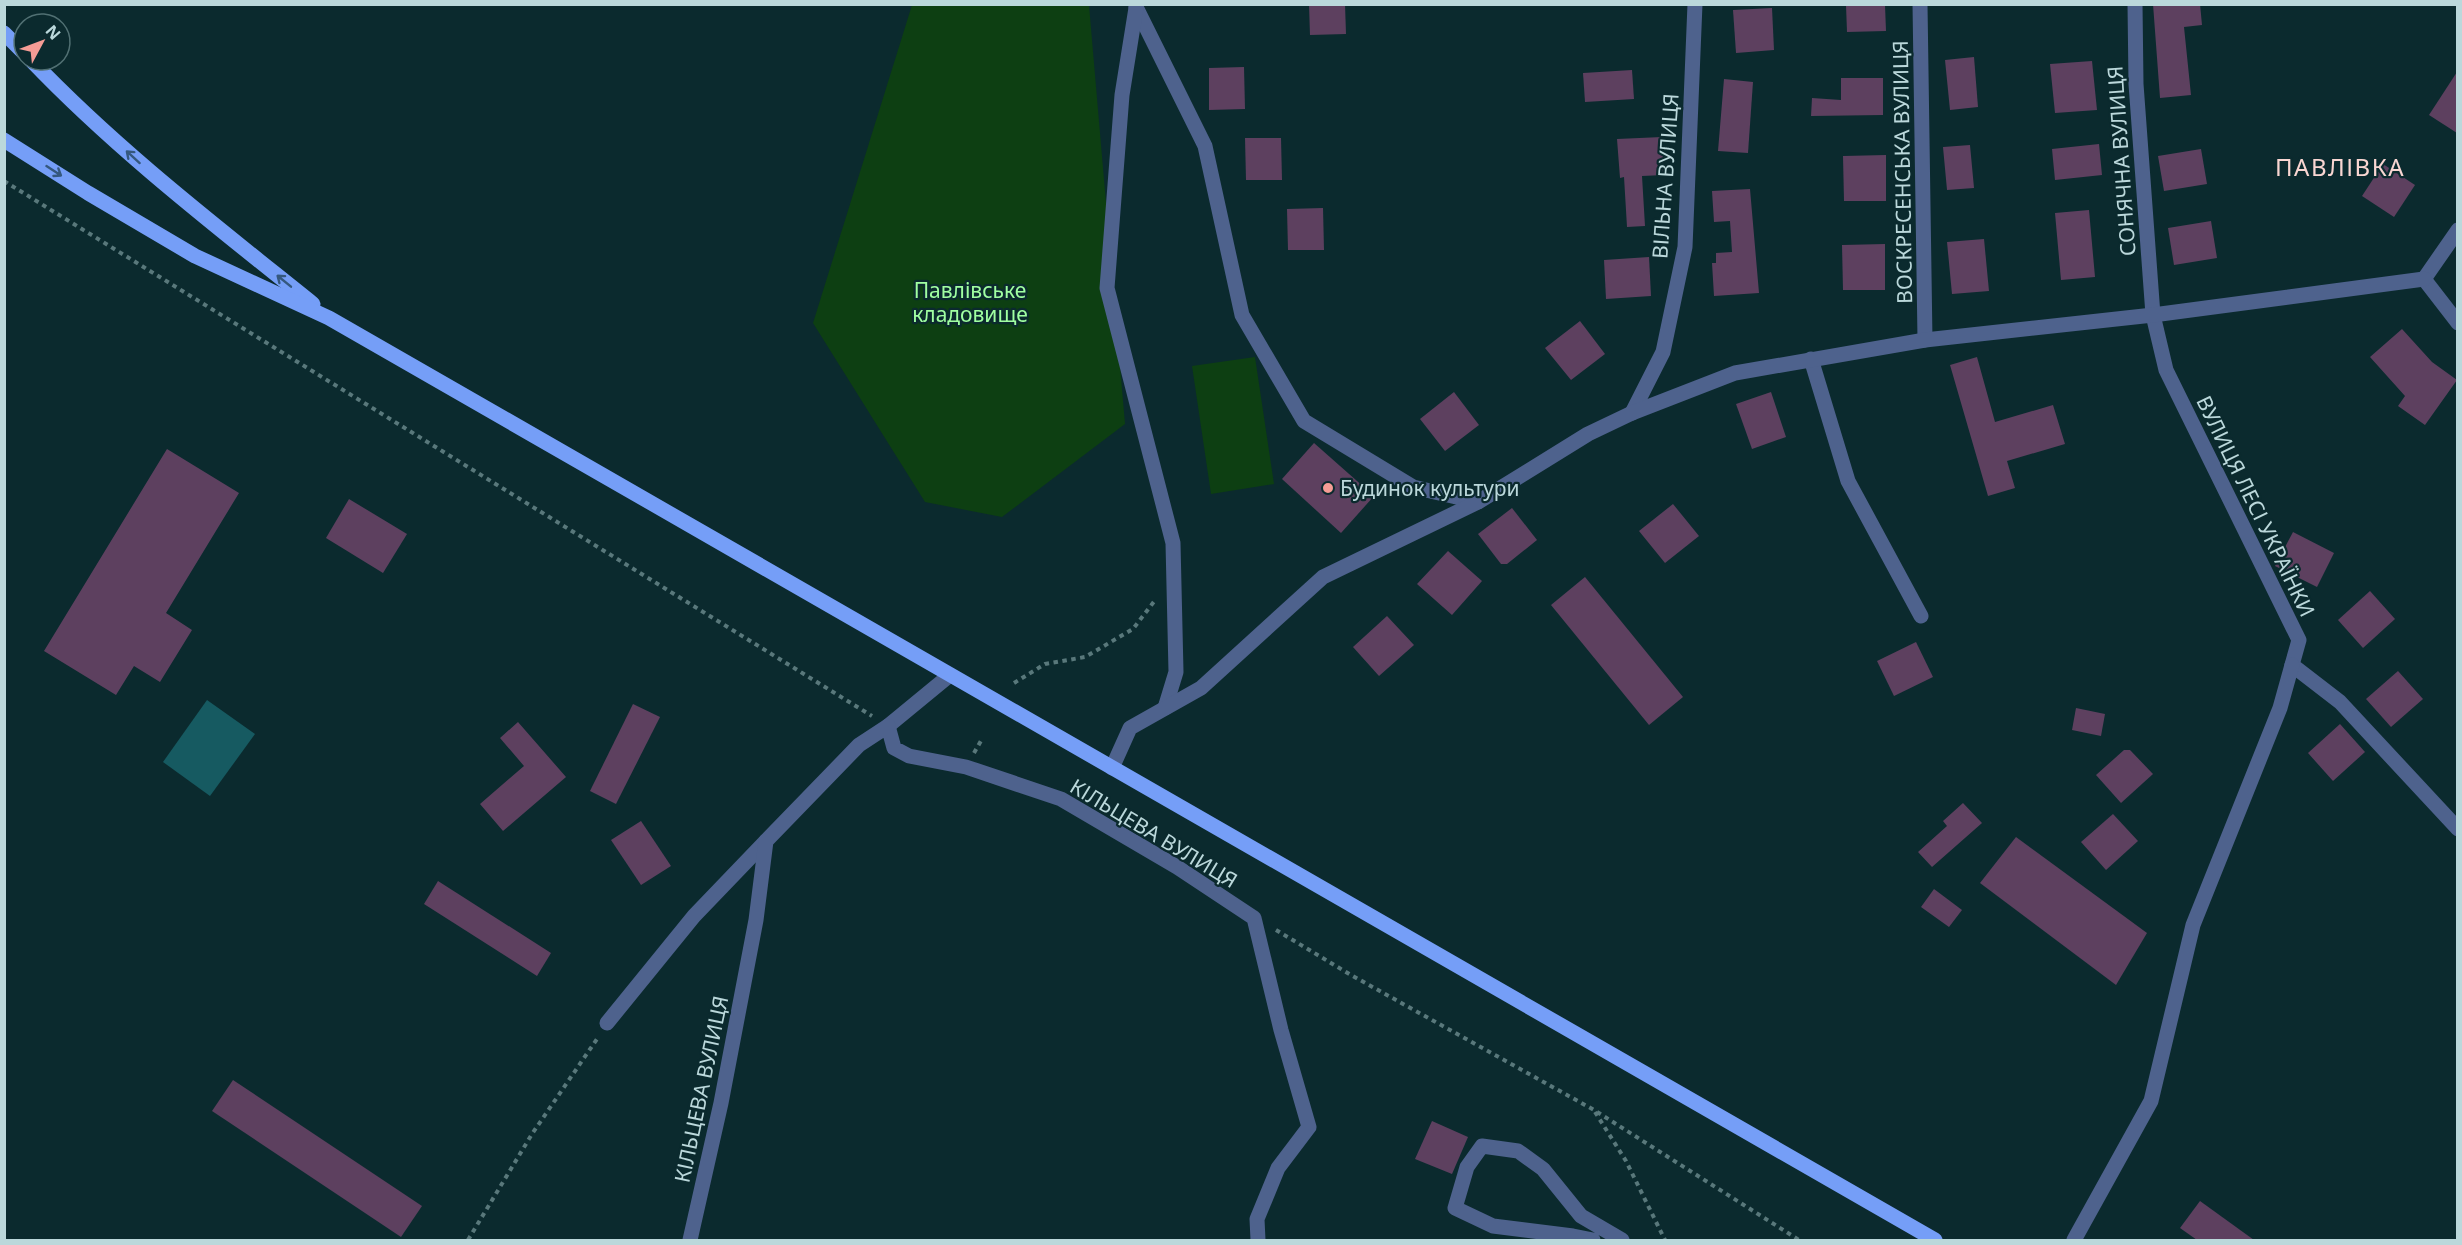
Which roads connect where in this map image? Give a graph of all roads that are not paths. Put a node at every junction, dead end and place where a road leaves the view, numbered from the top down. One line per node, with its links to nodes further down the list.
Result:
1 (1695, 4): 14 (street, ВІЛЬНА ВУЛИЦЯ)
2 (1920, 4): 12 (street, ВОСКРЕСЕНСЬКА ВУЛИЦЯ)
3 (2135, 4): 9 (street, СОНЯЧНА ВУЛИЦЯ)
4 (1136, 6): 15 (street); 19 (street)
5 (43, 72): 10 (main road, one-way to 5)
6 (4, 140): 10 (main road, one-way to 10)
7 (2457, 230): 8 (street)
8 (2424, 279): 9 (street); 11 (street)
9 (2152, 315): 12 (street); 17 (street, ВУЛИЦЯ ЛЕСІ УКРАЇНКИ)
10 (329, 318): 18 (main road)
11 (2457, 323)
12 (1925, 340): 13 (street)
13 (1811, 359): 14 (street); 16 (street)
14 (1632, 413): 15 (street)
15 (1478, 502): 19 (street)
16 (1920, 616)
17 (2292, 665): 22 (street); 30 (street, ВУЛИЦЯ ЛЕСІ УКРАЇНКИ)
18 (951, 675): 20 (street); 21 (main road)
19 (1165, 708): 21 (street)
20 (888, 726): 23 (street); 26 (street, КІЛЬЦЕВА ВУЛИЦЯ)
21 (1112, 768): 29 (main road)
22 (2457, 829)
23 (766, 841): 24 (street); 25 (street, КІЛЬЦЕВА ВУЛИЦЯ)
24 (607, 1023)
25 (690, 1240)
26 (1258, 1240)
27 (1593, 1240): 28 (street)
28 (1622, 1240)
29 (1935, 1240)
30 (2074, 1240)

